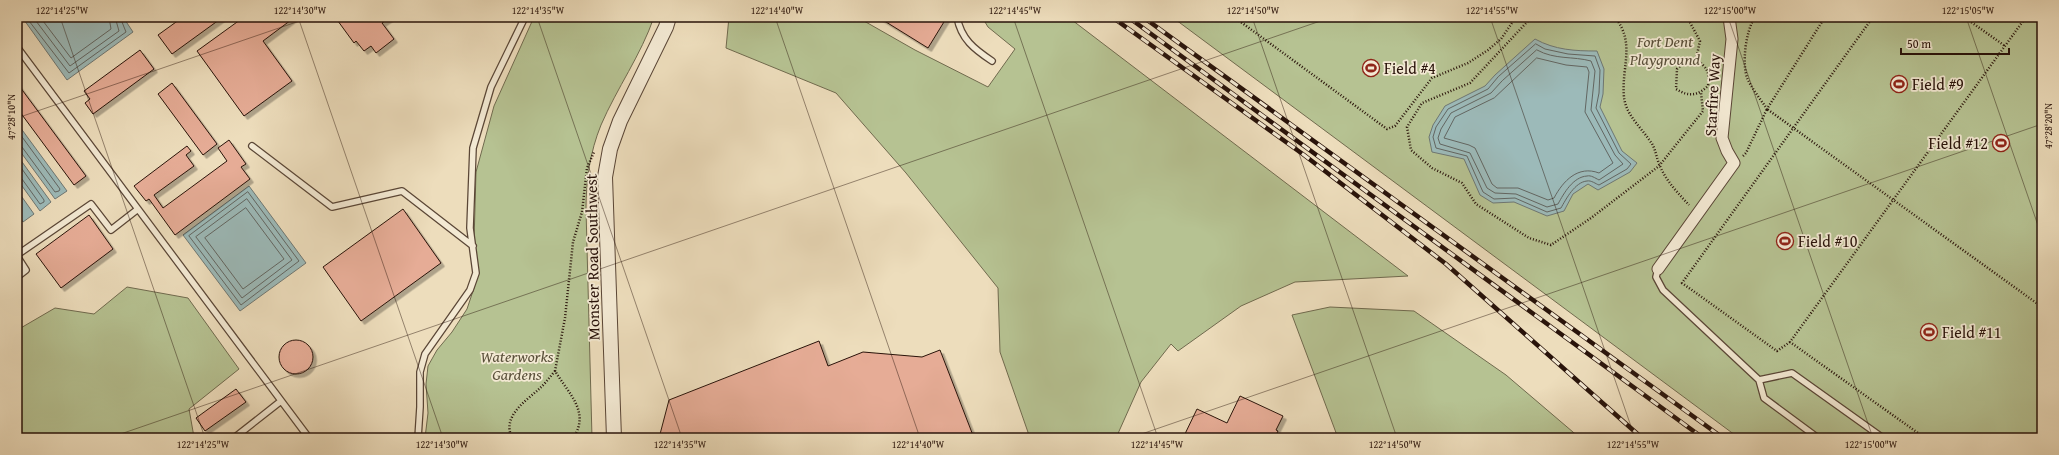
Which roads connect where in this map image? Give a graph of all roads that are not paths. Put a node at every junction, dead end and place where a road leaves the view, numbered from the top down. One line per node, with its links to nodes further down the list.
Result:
1 (525, 17): 9 (lane)
2 (669, 17): 18 (street, Monster Road Southwest)
3 (957, 17): 6 (lane)
4 (1729, 17): 11 (street, Starfire Way)
5 (17, 47): 8 (lane)
6 (992, 61)
7 (252, 146): 9 (lane)
8 (138, 209): 10 (lane); 14 (lane)
9 (473, 246): 17 (lane)
10 (17, 256): 12 (lane)
11 (1658, 269): 13 (lane)
12 (17, 277)
13 (1759, 380): 19 (lane); 20 (lane)
14 (281, 401): 15 (lane); 16 (lane)
15 (234, 438)
16 (309, 438)
17 (418, 438)
18 (614, 438)
19 (1818, 438)
20 (1883, 438)

